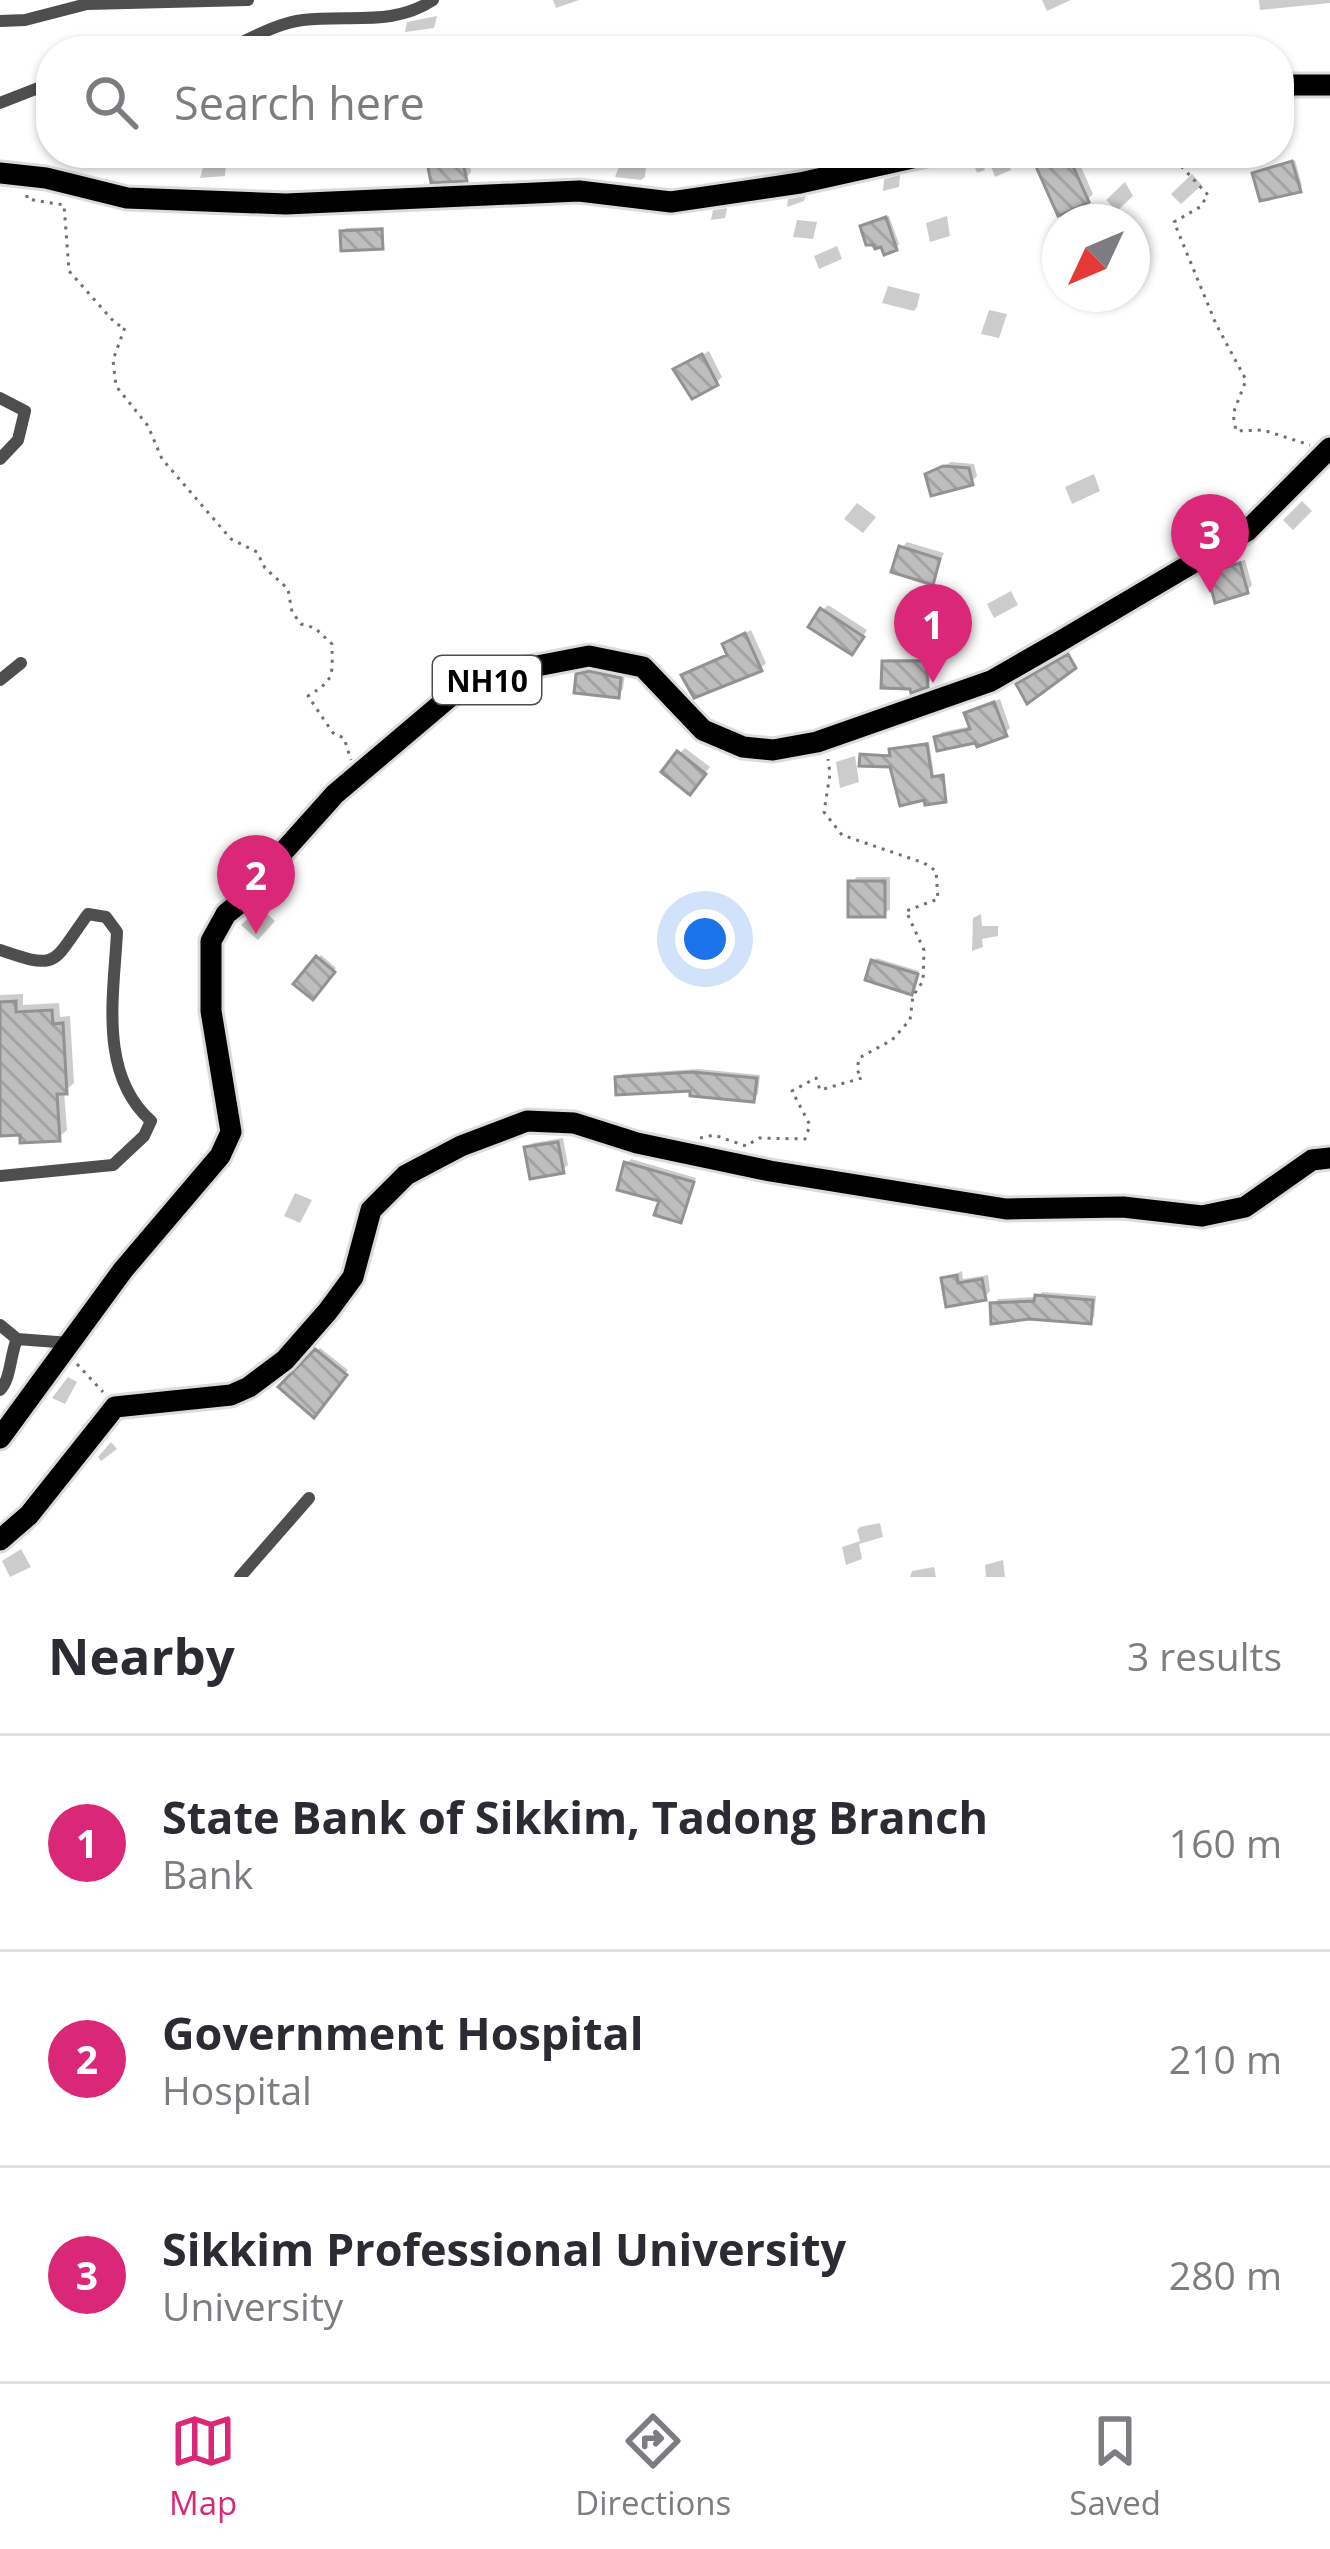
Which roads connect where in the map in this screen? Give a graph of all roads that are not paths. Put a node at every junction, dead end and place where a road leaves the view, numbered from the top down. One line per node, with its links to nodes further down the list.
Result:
1 (248, 0): 3 (street)
2 (433, 0): 4 (street)
3 (0, 21)
4 (259, 36)
5 (1294, 85): 6 (highway)
6 (1330, 85)
7 (36, 89): 8 (street)
8 (0, 103)
9 (868, 168): 10 (highway)
10 (0, 173)
11 (0, 398): 13 (street)
12 (1329, 449): 21 (highway, NH10)
13 (0, 459)
14 (21, 663): 15 (street)
15 (0, 680)
16 (0, 950): 18 (street)
17 (1330, 1158): 25 (highway)
18 (0, 1176)
19 (0, 1325): 20 (street)
20 (17, 1339): 21 (street); 22 (street)
21 (68, 1347): 23 (highway, NH10)
22 (0, 1390)
23 (0, 1438)
24 (309, 1498): 26 (street)
25 (0, 1540)
26 (240, 1577)

